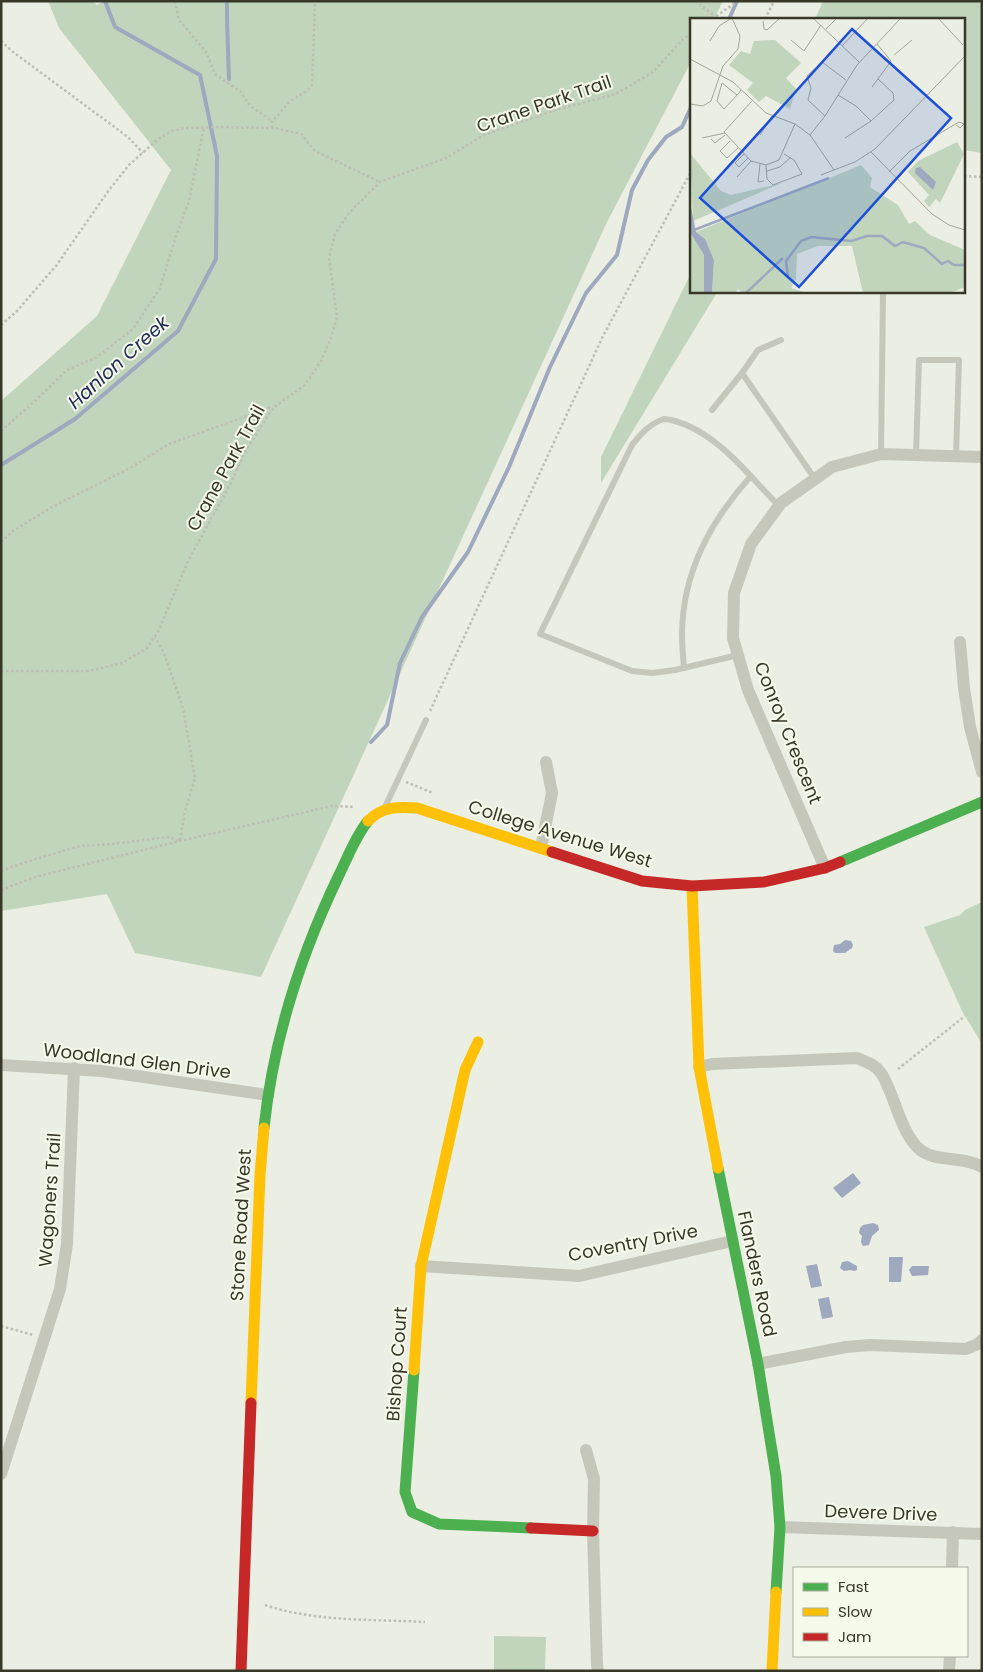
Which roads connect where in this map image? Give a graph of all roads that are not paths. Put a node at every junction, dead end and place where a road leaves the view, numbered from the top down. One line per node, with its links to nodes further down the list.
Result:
1 (883, 295): 5 (lane)
2 (781, 340): 3 (lane)
3 (742, 373): 4 (lane); 10 (lane)
4 (712, 410)
5 (881, 454): 6 (street, Conroy Crescent); 10 (street, Conroy Crescent)
6 (916, 455): 7 (street, Conroy Crescent); 7 (lane)
7 (956, 456): 8 (street, Conroy Crescent)
8 (982, 457)
9 (750, 477): 11 (lane); 14 (lane); 14 (lane)
10 (815, 479): 11 (street, Conroy Crescent)
11 (778, 506): 13 (street, Conroy Crescent)
12 (960, 642): 17 (street)
13 (738, 655): 14 (lane); 21 (street, Conroy Crescent)
14 (684, 668)
15 (426, 720): 19 (lane)
16 (546, 762): 20 (street)
17 (982, 772)
18 (982, 802): 21 (street, College Avenue West)
19 (384, 809): 20 (street, College Avenue West); 27 (street, Stone Road West)
20 (542, 848): 22 (street, College Avenue West)
21 (825, 868): 22 (street, College Avenue West)
22 (692, 886): 25 (street, Flanders Road)
23 (478, 1042): 30 (street, Bishop Court)
24 (1, 1065): 26 (street, Woodland Glen Drive)
25 (699, 1067): 28 (street); 29 (street, Flanders Road)
26 (74, 1068): 27 (street, Woodland Glen Drive); 34 (street, Wagoners Trail)
27 (268, 1095): 41 (street, Stone Road West)
28 (982, 1167)
29 (732, 1241): 30 (street, Coventry Drive); 32 (street, Flanders Road)
30 (421, 1266): 36 (street, Bishop Court)
31 (982, 1340): 32 (street)
32 (758, 1364): 35 (street, Flanders Road)
33 (586, 1450): 36 (street)
34 (1, 1474)
35 (780, 1527): 37 (street, Devere Drive); 43 (street, Flanders Road)
36 (593, 1531): 42 (street)
37 (954, 1532): 38 (street, Devere Drive); 39 (street)
38 (982, 1534)
39 (952, 1567)
40 (950, 1657): 44 (street)
41 (241, 1671)
42 (598, 1671)
43 (772, 1671)
44 (949, 1671)

